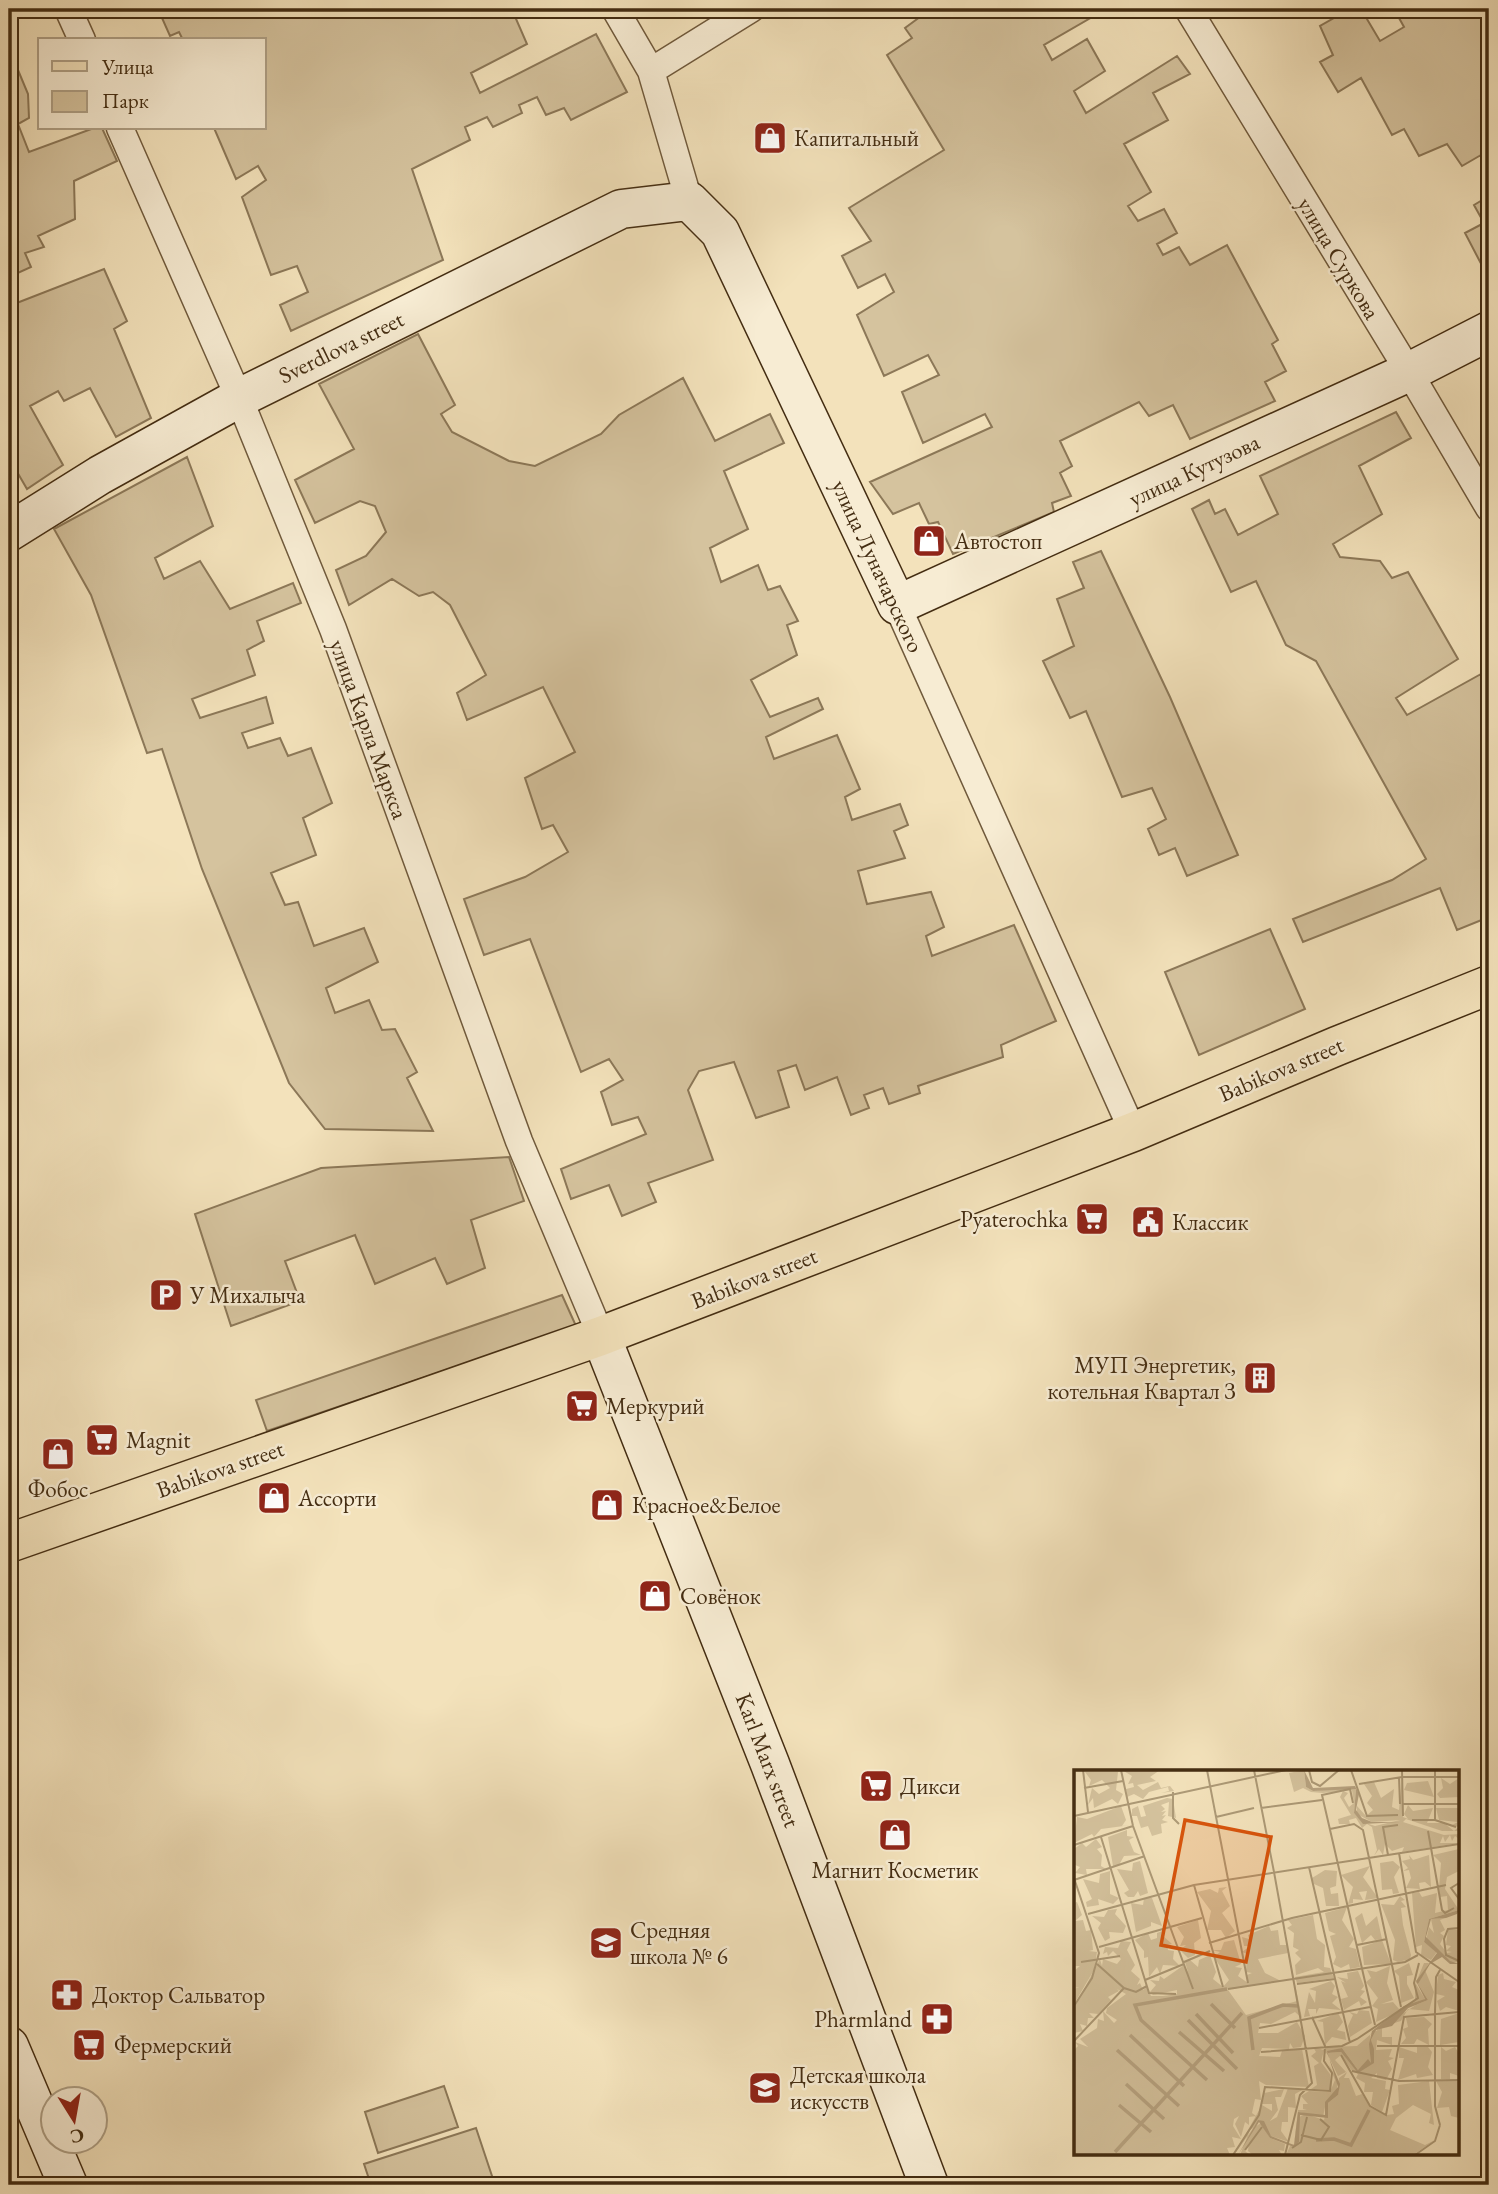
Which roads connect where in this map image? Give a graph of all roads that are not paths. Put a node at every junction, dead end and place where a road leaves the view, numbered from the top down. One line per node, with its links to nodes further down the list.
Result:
1 (68, 9): 5 (street)
2 (615, 9): 6 (street, улица Луначарского)
3 (751, 9): 6 (street)
4 (1188, 9): 10 (street, улица Суркова)
5 (81, 38)
6 (651, 71): 8 (street, улица Луначарского)
7 (121, 130): 11 (street, улица Карла Маркса)
8 (689, 201): 11 (street, Sverdlova street); 14 (street, улица Луначарского)
9 (1489, 331): 10 (street, улица Кутузова)
10 (1409, 372): 12 (street, улица Суркова); 14 (street, улица Кутузова)
11 (239, 398): 13 (street, Sverdlova street); 17 (street, улица Карла Маркса)
12 (1489, 508)
13 (9, 532)
14 (897, 605): 16 (street, улица Луначарского)
15 (1489, 985): 16 (main road, Babikova street)
16 (1133, 1132): 17 (main road, Babikova street)
17 (601, 1336): 18 (main road, Babikova street); 21 (street, Karl Marx street)
18 (9, 1543)
19 (9, 2046): 20 (street)
20 (68, 2185)
21 (929, 2185)

